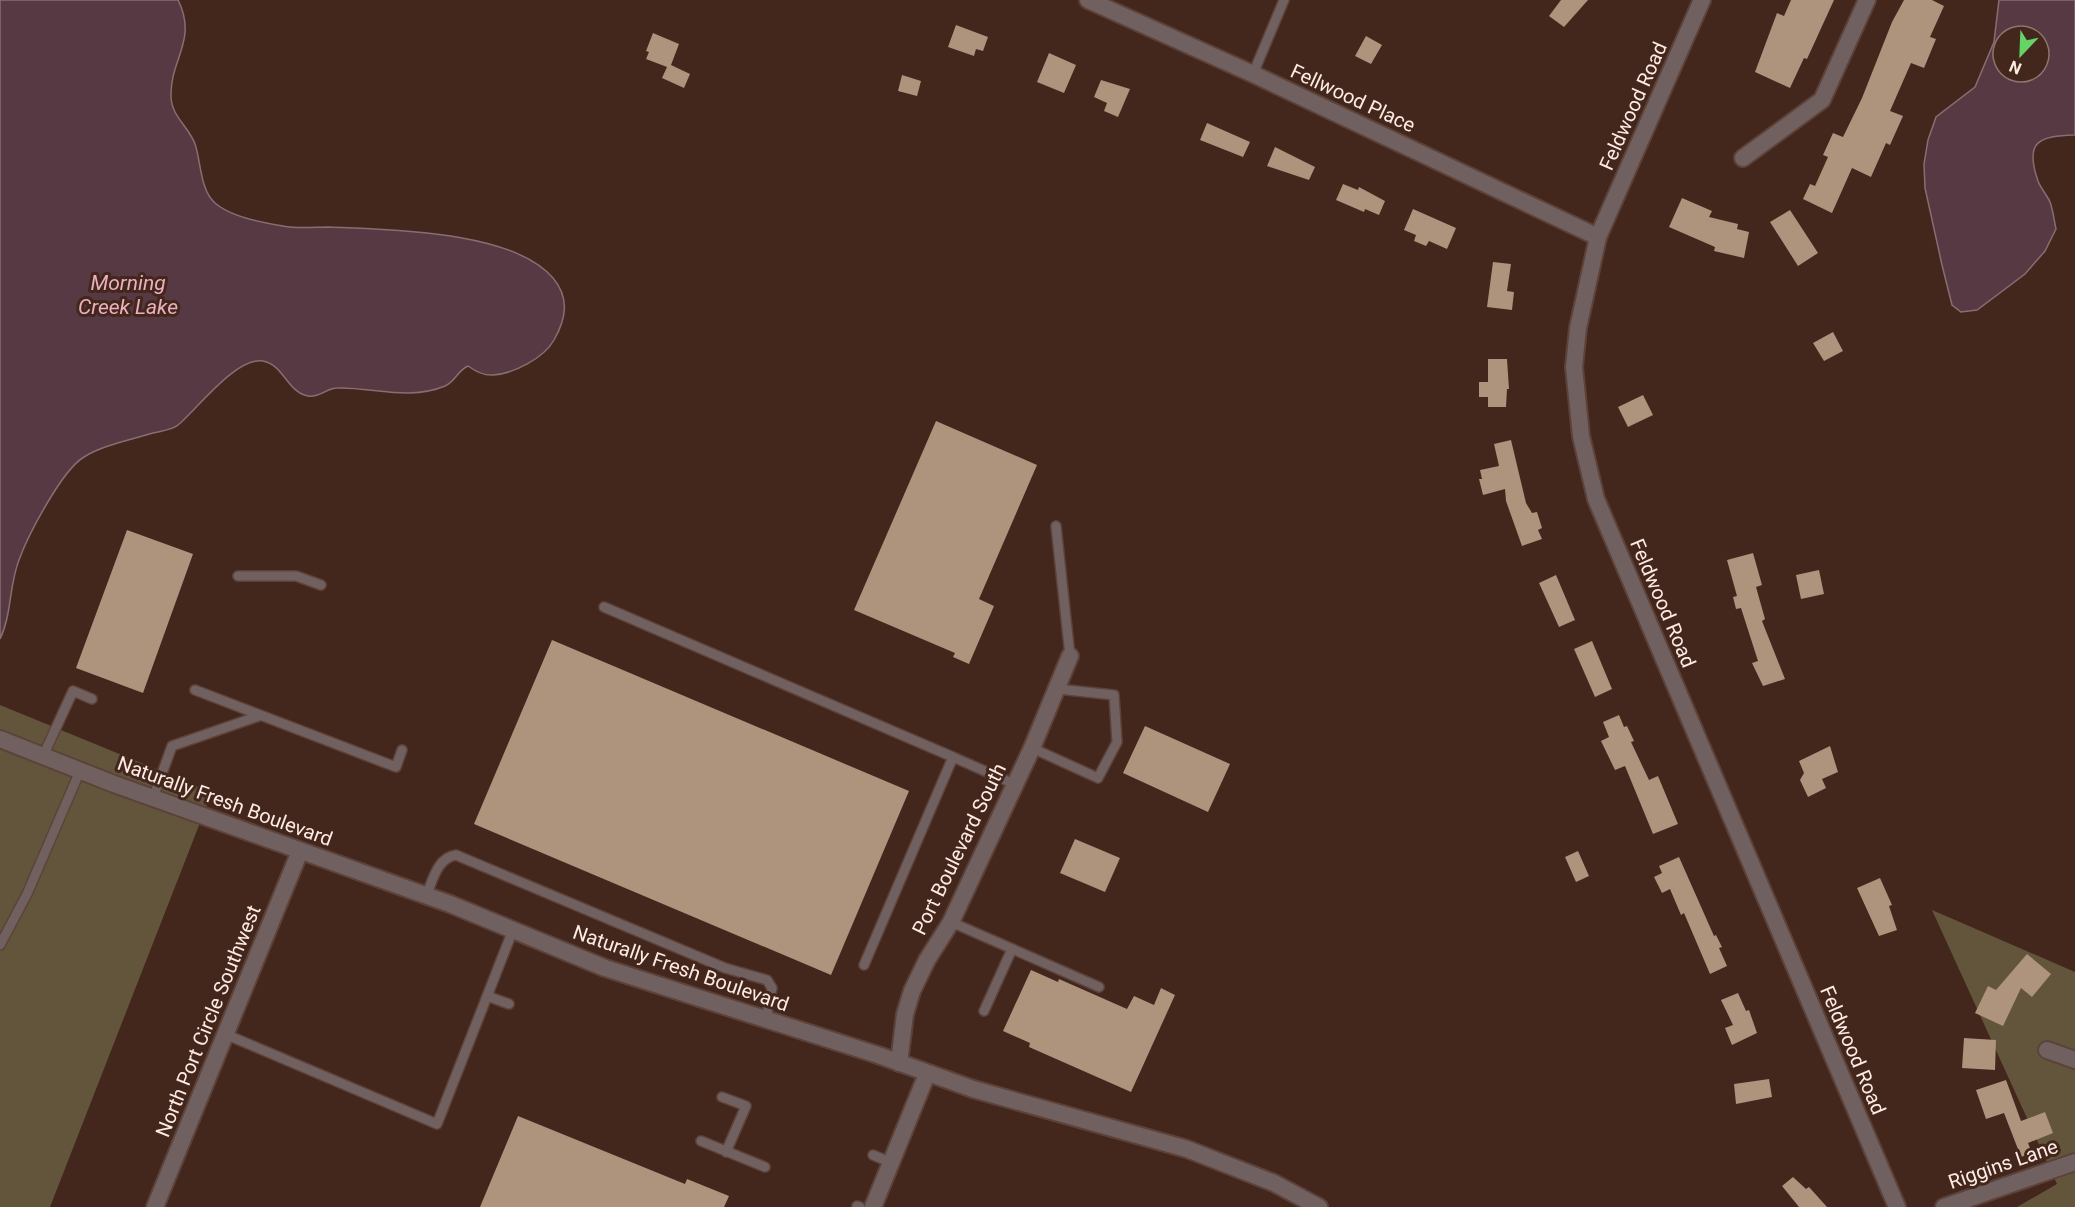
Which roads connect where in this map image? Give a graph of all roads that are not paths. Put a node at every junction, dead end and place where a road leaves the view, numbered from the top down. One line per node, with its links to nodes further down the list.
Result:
1 (1088, 0): 5 (street, Fellwood Place)
2 (1284, 0): 5 (lane)
3 (1702, 0): 7 (street, Feldwood Road)
4 (1867, 0): 6 (street)
5 (1253, 74): 7 (street, Fellwood Place)
6 (1743, 158)
7 (1598, 237): 52 (street, Feldwood Road)
8 (1056, 526): 12 (lane)
9 (238, 576): 10 (lane)
10 (321, 585)
11 (604, 607): 21 (lane)
12 (1070, 656): 13 (street, Port Boulevard South)
13 (1058, 689): 18 (street, Port Boulevard South); 18 (lane)
14 (195, 690): 16 (lane)
15 (92, 699): 20 (lane)
16 (259, 716): 19 (lane); 24 (lane)
17 (0, 739): 20 (street, Naturally Fresh Boulevard)
18 (1032, 748): 23 (street, Port Boulevard South)
19 (402, 750)
20 (43, 756): 22 (street, Naturally Fresh Boulevard)
21 (953, 757): 23 (lane); 31 (lane)
22 (80, 771): 24 (street, Naturally Fresh Boulevard); 29 (lane)
23 (1014, 784): 27 (street, Port Boulevard South)
24 (153, 798): 25 (street, Naturally Fresh Boulevard)
25 (300, 851): 26 (street, Naturally Fresh Boulevard); 37 (street, North Port Circle Southwest)
26 (426, 896): 28 (street, Naturally Fresh Boulevard); 36 (lane)
27 (951, 922): 30 (lane); 40 (street, Port Boulevard South)
28 (513, 930): 33 (lane); 36 (street, Naturally Fresh Boulevard)
29 (0, 945)
30 (1012, 949): 32 (lane); 35 (lane)
31 (864, 965)
32 (1099, 987)
33 (487, 996): 34 (lane); 37 (lane)
34 (509, 1004)
35 (984, 1011)
36 (766, 1019): 40 (street, Naturally Fresh Boulevard)
37 (225, 1034): 49 (street, North Port Circle Southwest)
38 (2047, 1050): 39 (street)
39 (2075, 1060)
40 (899, 1063): 41 (street, Naturally Fresh Boulevard)
41 (927, 1074): 47 (street); 51 (street, Naturally Fresh Boulevard)
42 (722, 1097): 44 (lane)
43 (700, 1141): 44 (lane)
44 (726, 1152): 48 (lane)
45 (873, 1155): 47 (lane)
46 (2075, 1162): 53 (street, Riggins Lane)
47 (892, 1163): 50 (street)
48 (765, 1167)
49 (155, 1207)
50 (863, 1207)
51 (1318, 1207)
52 (1897, 1207)
53 (1944, 1207)

